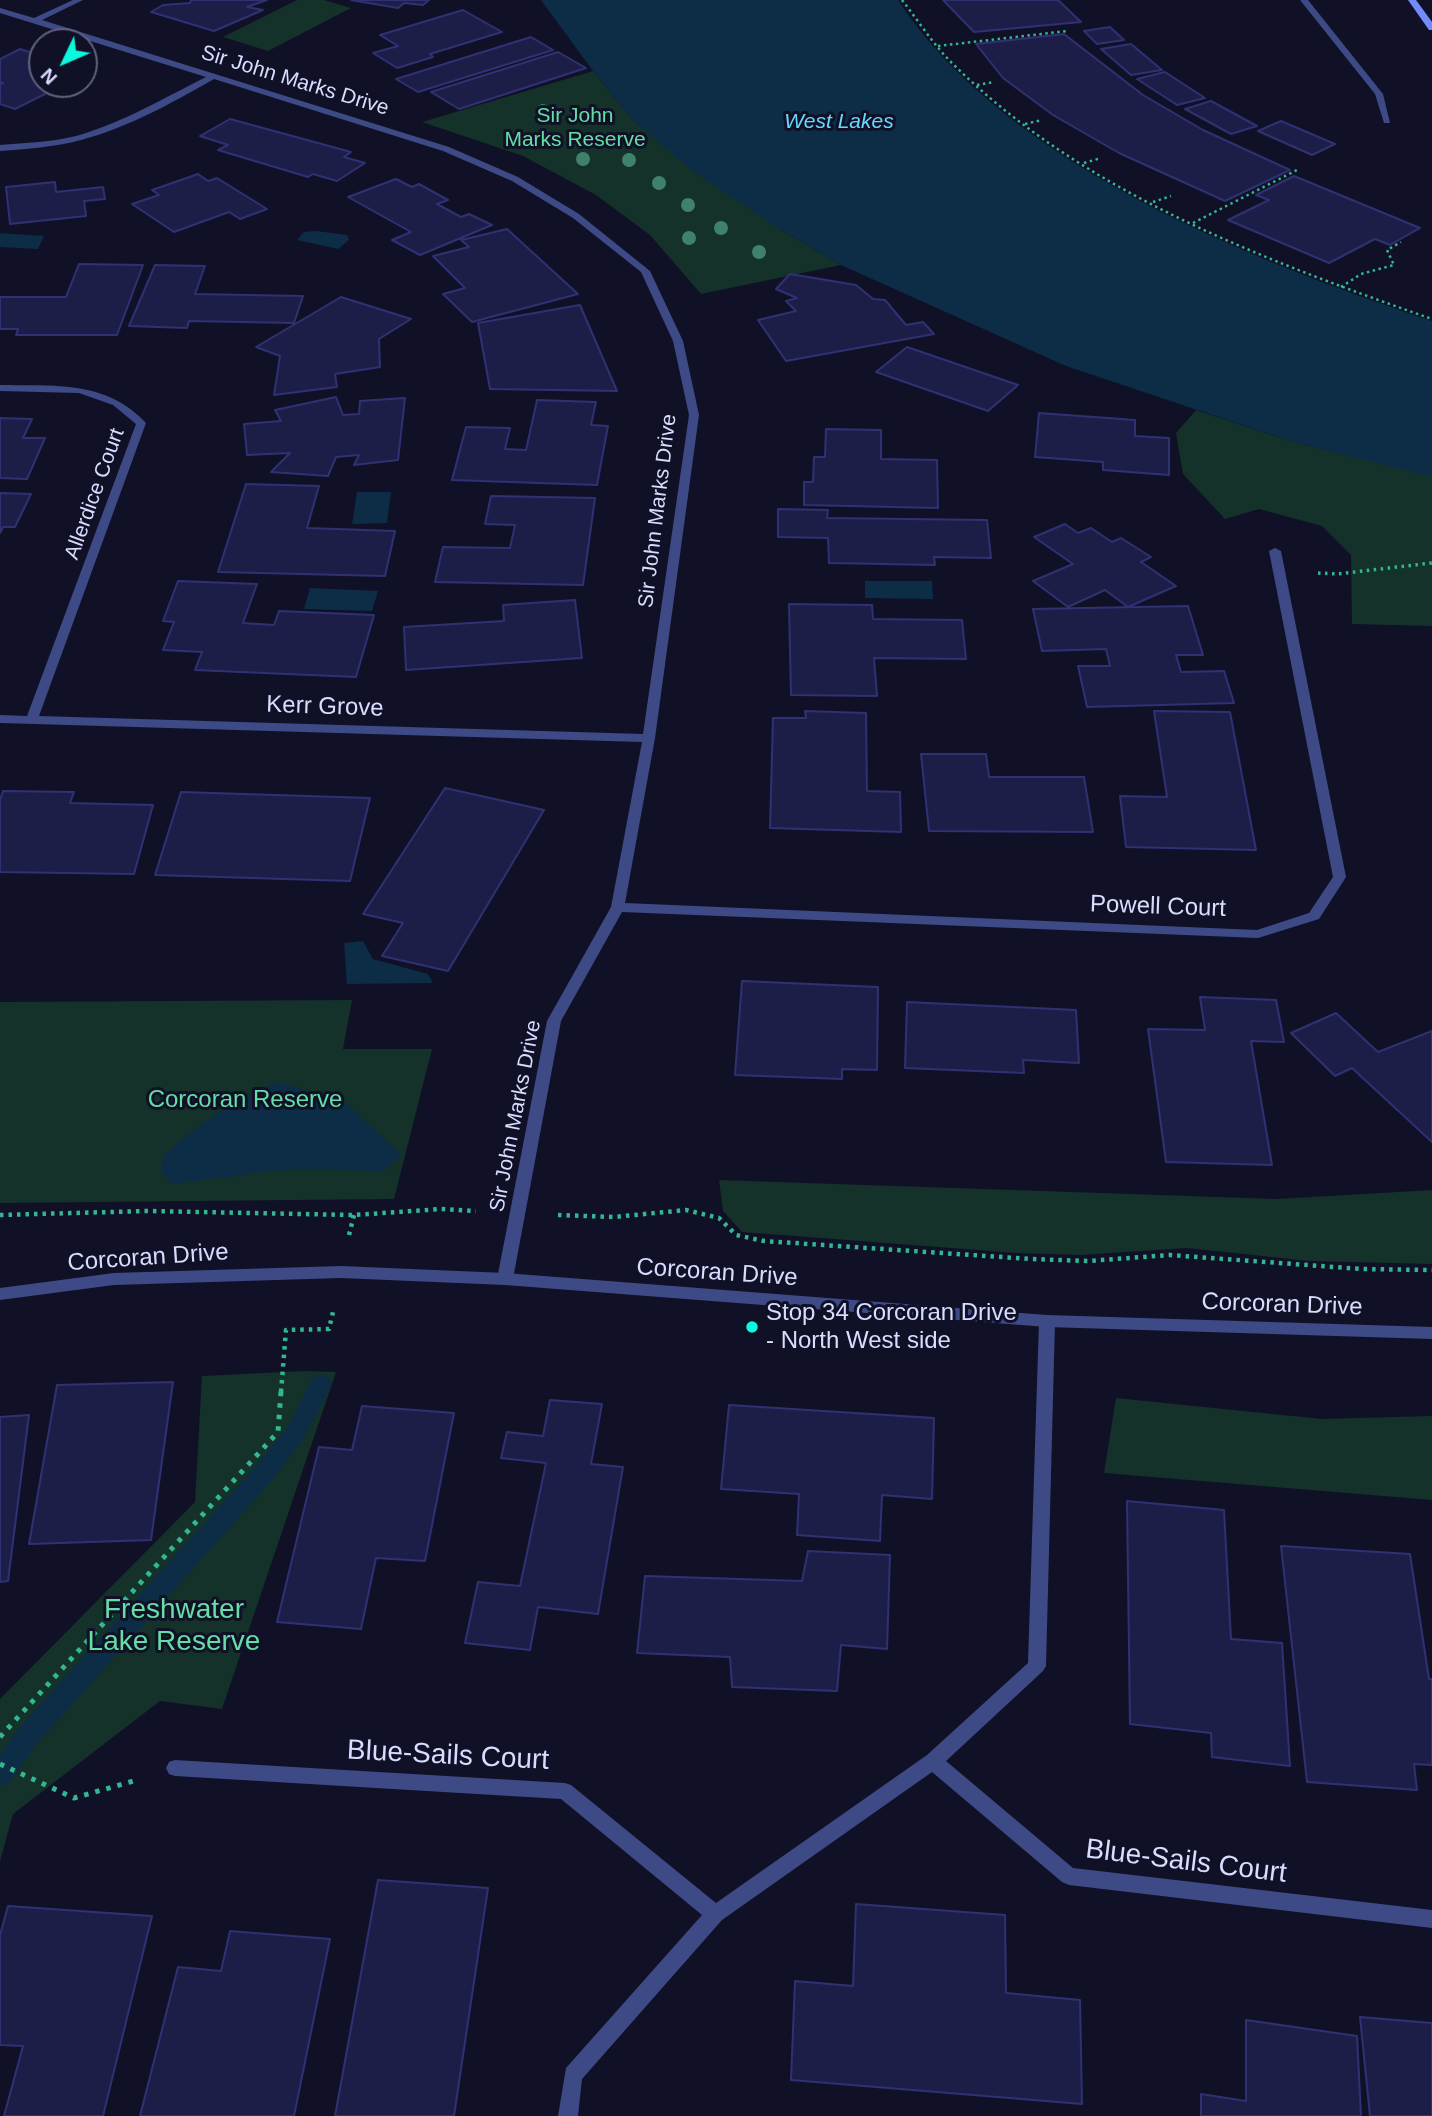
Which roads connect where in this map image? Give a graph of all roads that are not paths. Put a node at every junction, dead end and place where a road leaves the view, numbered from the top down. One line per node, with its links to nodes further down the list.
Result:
1 (79, 0): 5 (street)
2 (1304, 0): 8 (street)
3 (1412, 0): 6 (main road)
4 (0, 10): 5 (street, Sir John Marks Drive)
5 (34, 20): 7 (street, Sir John Marks Drive)
6 (1432, 28)
7 (211, 78): 9 (street); 14 (street, Sir John Marks Drive)
8 (1387, 121)
9 (0, 148)
10 (0, 388): 13 (street, Allerdice Court)
11 (1275, 551): 15 (street, Powell Court)
12 (0, 719): 13 (street, Kerr Grove)
13 (32, 719): 14 (street, Kerr Grove)
14 (649, 738): 15 (street, Sir John Marks Drive)
15 (618, 907): 16 (street, Sir John Marks Drive)
16 (505, 1279): 17 (street, Corcoran Drive); 18 (street, Corcoran Drive)
17 (0, 1294)
18 (1047, 1321): 19 (street, Corcoran Drive); 20 (street)
19 (1432, 1333)
20 (933, 1760): 22 (street); 23 (street, Blue-Sails Court)
21 (175, 1768): 22 (street, Blue-Sails Court)
22 (715, 1914): 24 (street)
23 (1432, 1919)
24 (568, 2116)

